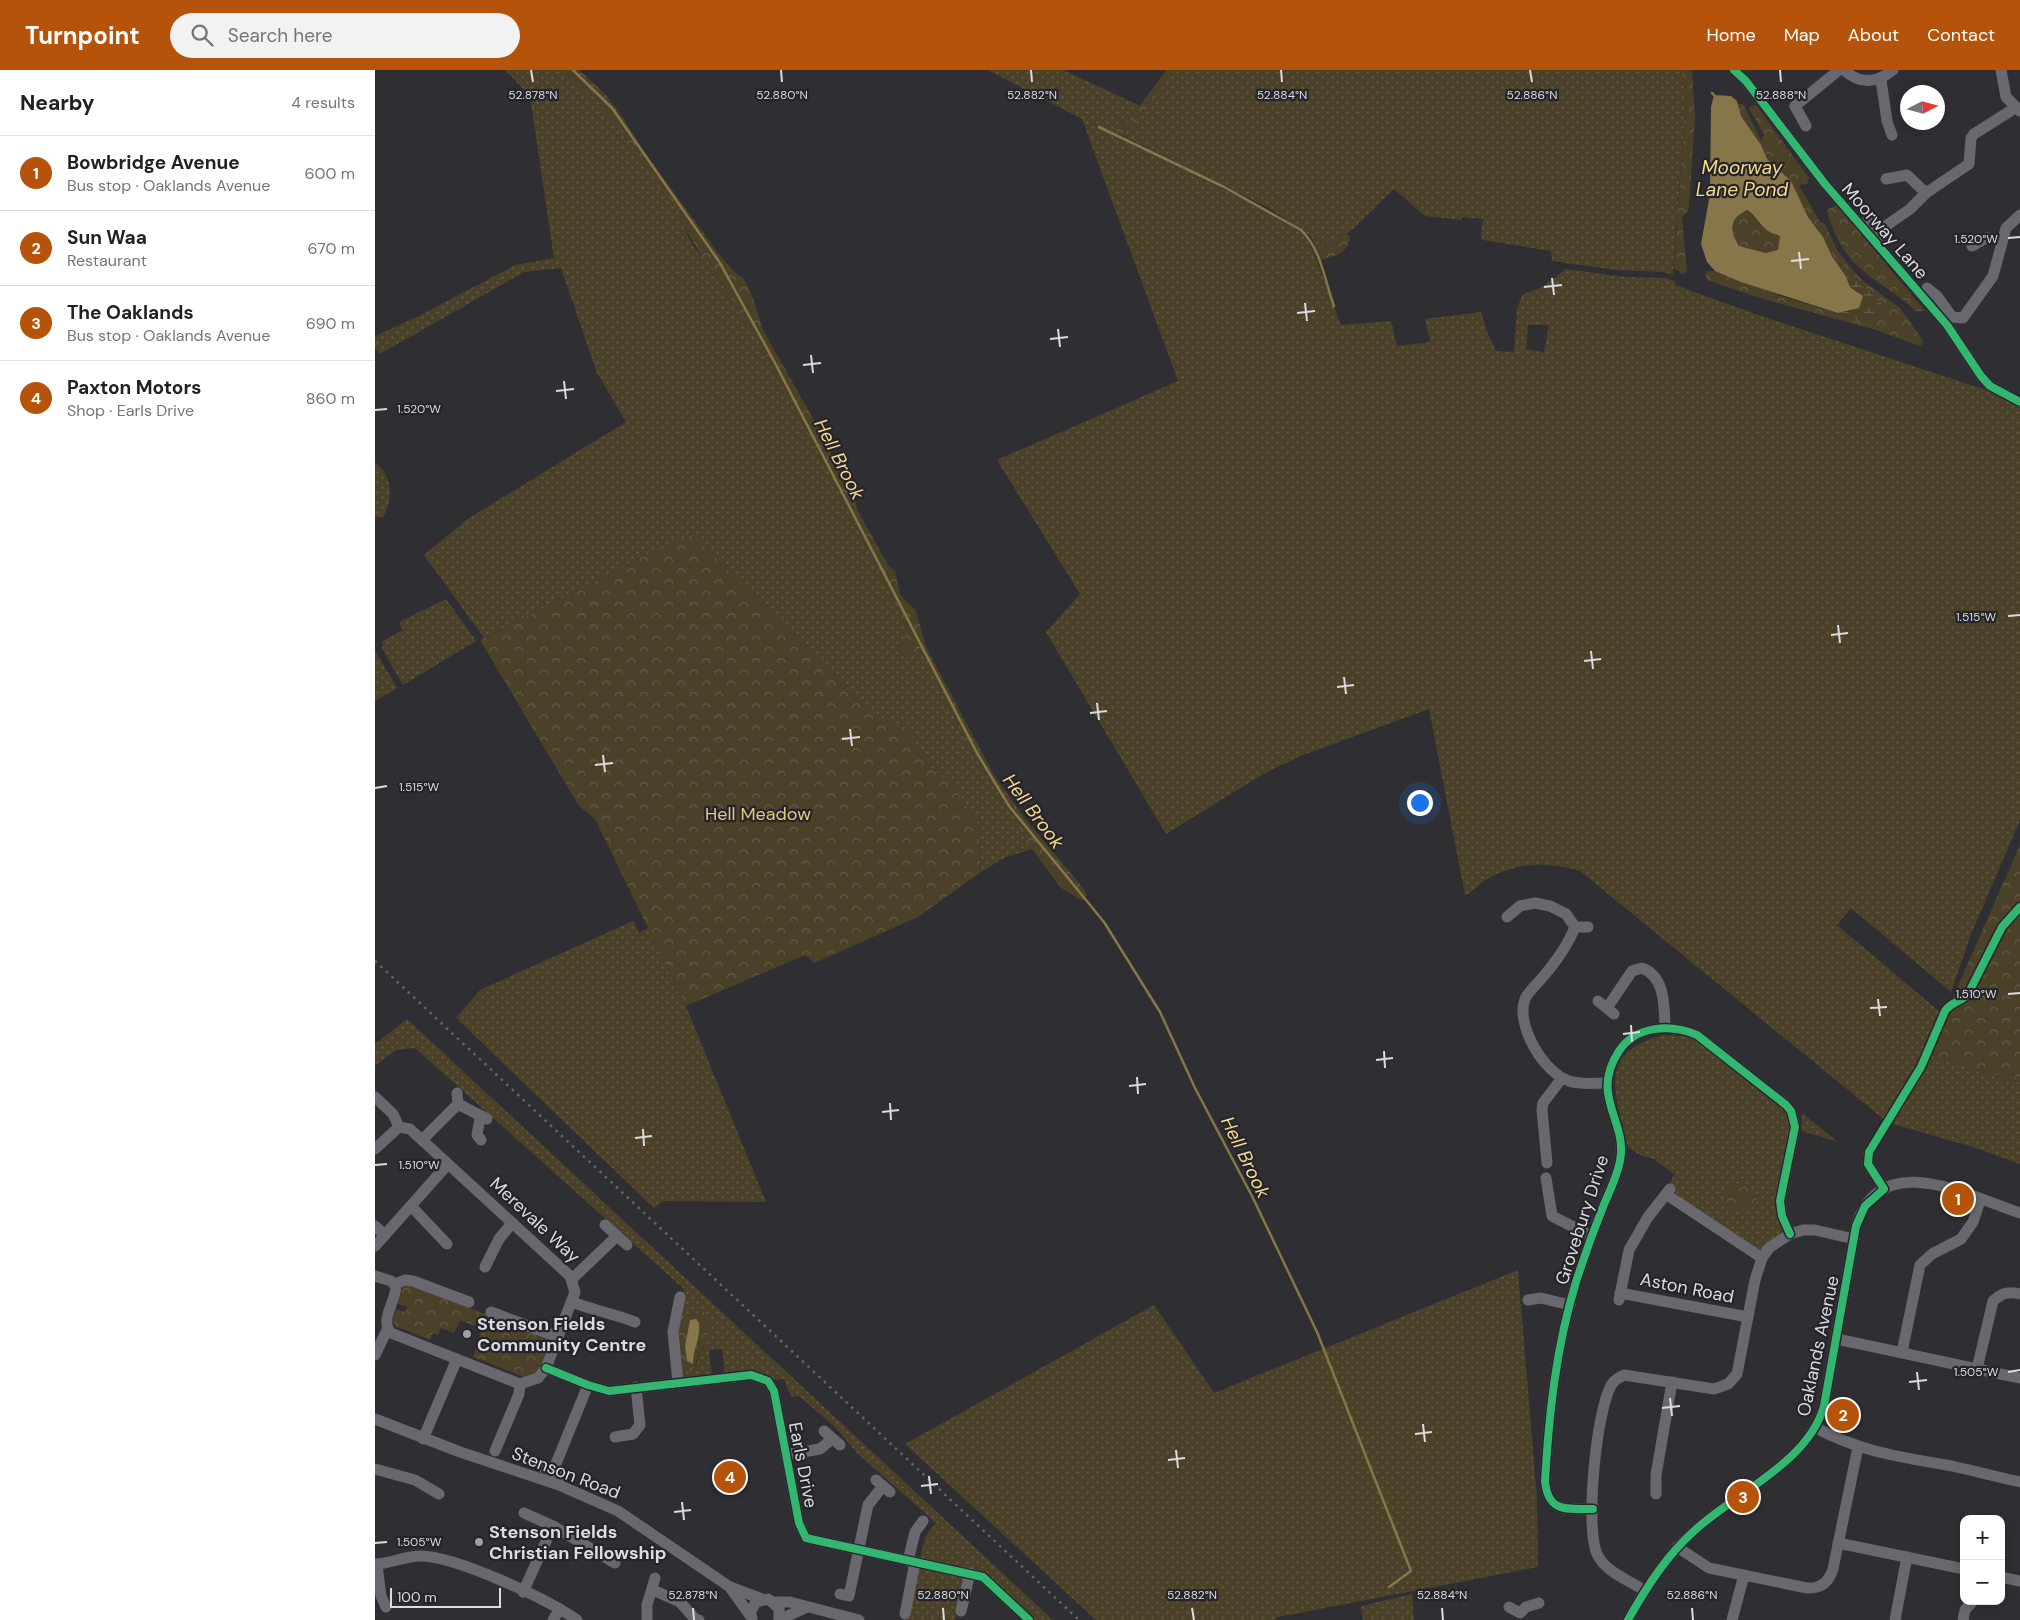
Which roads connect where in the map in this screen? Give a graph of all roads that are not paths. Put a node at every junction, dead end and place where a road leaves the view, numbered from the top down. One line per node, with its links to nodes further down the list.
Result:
1 (1735, 70): 17 (street, Moorway Lane)
2 (1839, 70): 8 (street)
3 (1844, 70): 6 (street)
4 (1893, 70): 6 (street)
5 (2001, 70): 7 (street)
6 (1881, 80): 9 (street)
7 (2018, 110): 11 (street)
8 (1806, 126)
9 (1892, 134)
10 (1886, 179): 11 (street)
11 (1926, 192): 13 (street)
12 (2020, 215): 14 (street)
13 (1868, 217)
14 (2002, 240): 15 (street); 16 (street)
15 (1972, 246)
16 (1927, 288)
17 (2020, 402)
18 (1507, 917): 19 (street)
19 (1575, 927): 20 (street); 23 (street)
20 (1588, 927)
21 (1606, 1008): 22 (street)
22 (1665, 1028): 24 (street, Grovebury Drive); 42 (street, Grovebury Drive)
23 (1562, 1078): 24 (street); 31 (street)
24 (1607, 1083): 44 (street, Grovebury Drive)
25 (375, 1097): 26 (street)
26 (399, 1127): 27 (street, Merevale Way); 29 (street)
27 (422, 1140): 28 (street); 32 (street, Merevale Way)
28 (481, 1140)
29 (375, 1149)
30 (1869, 1152): 34 (street)
31 (1547, 1163)
32 (449, 1164): 36 (street); 38 (street, Merevale Way)
33 (1546, 1178): 44 (street)
34 (1884, 1189): 35 (street, Oaklands Avenue); 45 (street, Oaklands Avenue)
35 (1980, 1200): 37 (street, Oaklands Avenue); 66 (street)
36 (411, 1206): 41 (street); 46 (street)
37 (2020, 1213)
38 (512, 1222): 50 (street); 52 (street, Merevale Way)
39 (605, 1225): 43 (street)
40 (375, 1226): 41 (street)
41 (385, 1234): 48 (street)
42 (1790, 1234): 45 (street); 49 (street)
43 (617, 1236): 47 (street); 52 (street)
44 (1591, 1236): 59 (street, Grovebury Drive)
45 (1854, 1239): 65 (street, Oaklands Avenue)
46 (447, 1244)
47 (627, 1245)
48 (375, 1246)
49 (1762, 1258): 61 (street); 61 (street, Aston Road)
50 (485, 1268)
51 (375, 1276): 53 (street)
52 (572, 1279): 57 (street, Merevale Way)
53 (395, 1284): 56 (street); 63 (street)
54 (2020, 1294): 70 (street)
55 (1528, 1300): 59 (street)
56 (469, 1302)
57 (572, 1302): 62 (street); 64 (street, Merevale Way)
58 (682, 1305): 73 (street)
59 (1570, 1305): 91 (street, Grovebury Drive)
60 (491, 1312): 64 (street)
61 (1748, 1317): 72 (street)
62 (628, 1323)
63 (387, 1330): 67 (street); 68 (street)
64 (558, 1337): 69 (street, Merevale Way)
65 (1837, 1339): 66 (street); 78 (street, Oaklands Avenue)
66 (1902, 1352): 70 (street)
67 (375, 1354)
68 (457, 1359): 74 (street); 80 (street)
69 (546, 1368): 74 (street); 75 (street, Earls Drive)
70 (1977, 1370): 71 (street)
71 (2020, 1378)
72 (1672, 1382): 90 (street); 91 (street)
73 (678, 1383): 76 (street, Earls Drive); 84 (street, Earls Drive)
74 (521, 1384): 83 (street)
75 (588, 1385): 76 (street, Earls Drive); 86 (street)
76 (636, 1387): 79 (street)
77 (375, 1419): 80 (street, Stenson Road)
78 (1816, 1428): 82 (street); 96 (street, Oaklands Avenue)
79 (615, 1436)
80 (423, 1438): 108 (street, Stenson Road)
81 (832, 1438): 84 (street)
82 (1858, 1447): 87 (street); 95 (street)
83 (495, 1451)
84 (786, 1455): 97 (street, Earls Drive)
85 (375, 1469): 89 (street)
86 (553, 1472)
87 (2020, 1482)
88 (883, 1486): 97 (street)
89 (439, 1494)
90 (1656, 1494)
91 (1593, 1509): 110 (street)
92 (524, 1513): 94 (street)
93 (923, 1521): 99 (street)
94 (553, 1526): 100 (street); 111 (street)
95 (1838, 1543): 98 (street); 104 (street)
96 (1677, 1547): 104 (street); 110 (street, Oaklands Avenue)
97 (859, 1551): 99 (street, Earls Drive); 112 (street)
98 (1907, 1557): 102 (street); 134 (street)
99 (911, 1562): 103 (street, Earls Drive); 122 (street)
100 (615, 1563)
101 (376, 1565): 111 (street); 117 (street)
102 (1960, 1568)
103 (970, 1573): 121 (street); 131 (street, Earls Drive)
104 (1744, 1575): 133 (street)
105 (655, 1578): 109 (street)
106 (2005, 1578): 107 (street)
107 (2020, 1581)
108 (730, 1587): 113 (street, Stenson Road); 124 (street, Stenson Road)
109 (653, 1590): 127 (street); 128 (street)
110 (1645, 1591): 132 (street, Oaklands Avenue)
111 (523, 1592): 120 (street)
112 (840, 1594)
113 (762, 1599): 114 (street, Stenson Road); 124 (street)
114 (775, 1602): 118 (street); 129 (street)
115 (1539, 1603): 123 (street)
116 (1969, 1605): 135 (street)
117 (386, 1607)
118 (807, 1607): 129 (street); 130 (street)
119 (1509, 1607): 123 (street)
120 (560, 1609): 125 (street); 126 (street)
121 (961, 1611)
122 (905, 1614)
123 (1519, 1616)
124 (752, 1618)
125 (553, 1620)
126 (577, 1620)
127 (647, 1620)
128 (699, 1620)
129 (779, 1620)
130 (859, 1620)
131 (1029, 1620)
132 (1628, 1620)
133 (1732, 1620)
134 (1895, 1620)
135 (1963, 1620)

